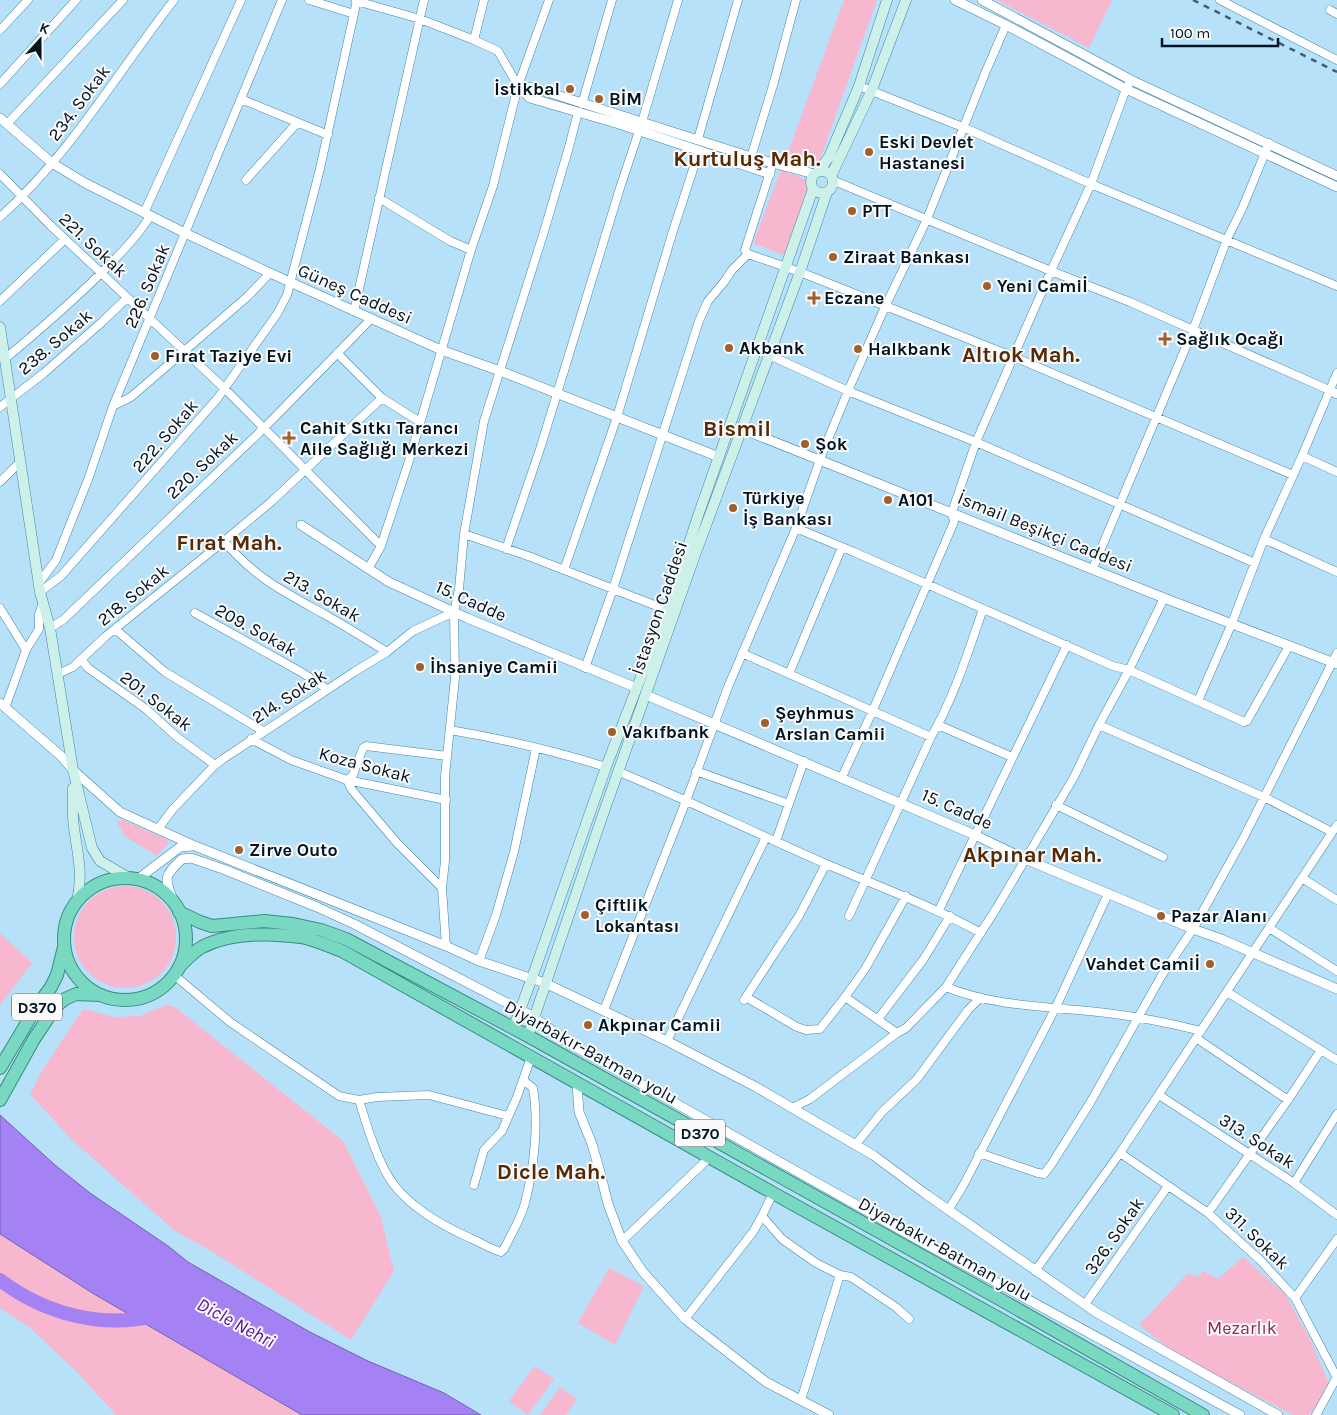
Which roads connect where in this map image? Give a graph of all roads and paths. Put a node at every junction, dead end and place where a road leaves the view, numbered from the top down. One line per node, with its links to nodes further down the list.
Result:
1 (28, 0): 24 (street)
2 (76, 0): 27 (street)
3 (122, 0): 34 (street)
4 (174, 0): 45 (street, 234. Sokak)
5 (241, 0): 58 (street)
6 (282, 0): 32 (street, 226. Sokak)
7 (308, 0): 21 (street)
8 (357, 0): 21 (street, 222. Sokak); 22 (street)
9 (424, 0): 22 (street)
10 (484, 0): 25 (street)
11 (549, 0): 29 (street)
12 (612, 0): 33 (street)
13 (678, 0): 36 (street)
14 (738, 0): 39 (street)
15 (796, 0): 43 (street)
16 (887, 0): 30 (main road)
17 (906, 0): 31 (main road)
18 (954, 0): 23 (street)
19 (982, 0): 28 (street)
20 (1220, 0): 26 (street)
21 (354, 14): 38 (street, 222. Sokak)
22 (420, 19): 25 (street); 57 (street)
23 (1006, 25): 28 (street); 37 (street)
24 (0, 30)
25 (474, 40): 29 (street)
26 (1337, 60)
27 (0, 84)
28 (1129, 85): 40 (street); 42 (street); 52 (street)
29 (518, 86): 33 (street); 64 (street)
30 (858, 86): 31 (street); 46 (main road)
31 (871, 92): 37 (street); 50 (main road)
32 (241, 98): 35 (street); 61 (street, 226. Sokak)
33 (580, 108): 36 (street); 87 (street)
34 (3, 121): 45 (street, Güneş Caddesi)
35 (297, 123): 38 (street); 51 (street)
36 (640, 126): 39 (street); 41 (street); 92 (street)
37 (965, 128): 52 (street); 60 (street)
38 (328, 136): 71 (street, 222. Sokak)
39 (698, 139): 43 (street)
40 (1270, 143): 42 (street); 49 (street)
41 (699, 151): 48 (street); 98 (street)
42 (1265, 154): 53 (street); 63 (street)
43 (751, 157): 44 (street)
44 (773, 162): 46 (street); 48 (street)
45 (52, 163): 56 (street, 234. Sokak); 58 (street, Güneş Caddesi)
46 (816, 173): 50 (main road); 54 (main road)
47 (0, 174): 56 (street, 221. Sokak)
48 (770, 174): 65 (street)
49 (1337, 176)
50 (832, 178): 55 (main road); 60 (street)
51 (246, 180)
52 (1091, 184): 63 (street); 67 (street)
53 (1337, 187)
54 (813, 190): 55 (main road); 66 (main road, İstasyon Caddesi)
55 (827, 192): 69 (main road, İstasyon Caddesi)
56 (22, 197): 59 (street, 234. Sokak); 62 (street, 221. Sokak)
57 (379, 198): 64 (street); 76 (street)
58 (147, 214): 61 (street, Güneş Caddesi); 68 (street)
59 (0, 217)
60 (927, 219): 67 (street); 75 (street)
61 (185, 233): 70 (street, Güneş Caddesi); 77 (street, 226. Sokak)
62 (65, 239): 68 (street, 221. Sokak); 74 (street)
63 (1226, 239): 72 (street); 79 (street)
64 (471, 250): 82 (street)
65 (748, 254): 66 (street); 102 (street)
66 (786, 267): 69 (street); 105 (main road, İstasyon Caddesi)
67 (1051, 271): 79 (street); 85 (street)
68 (101, 272): 73 (street, 221. Sokak); 86 (street)
69 (800, 272): 75 (street); 84 (main road, İstasyon Caddesi)
70 (270, 273): 71 (street, Güneş Caddesi); 81 (street)
71 (291, 283): 76 (street, Güneş Caddesi); 89 (street, 222. Sokak)
72 (1337, 286)
73 (127, 298): 77 (street, 221. Sokak); 94 (street, 238. Sokak)
74 (0, 301)
75 (885, 307): 85 (street); 90 (street)
76 (354, 311): 78 (street, Güneş Caddesi)
77 (150, 318): 81 (street, 221. Sokak); 95 (street, 226. Sokak)
78 (371, 319): 82 (street, Güneş Caddesi); 83 (street, 220. Sokak)
79 (1193, 330): 91 (street); 97 (street)
80 (1, 334): 86 (main road)
81 (184, 350): 89 (street, 221. Sokak); 95 (street)
82 (441, 350): 87 (street, Güneş Caddesi); 99 (street)
83 (337, 354): 93 (street); 100 (street, 220. Sokak)
84 (769, 355): 90 (street); 101 (main road, İstasyon Caddesi)
85 (1014, 357): 97 (street); 103 (street)
86 (5, 359): 94 (main road)
87 (500, 371): 92 (street, Güneş Caddesi); 116 (street)
88 (1337, 373): 91 (street)
89 (225, 389): 100 (street, 221. Sokak); 128 (street, 222. Sokak)
90 (848, 390): 103 (street); 106 (street)
91 (1333, 392): 104 (street)
92 (557, 393): 98 (street, Güneş Caddesi); 121 (street)
93 (382, 398): 99 (street); 108 (street, 218. Sokak)
94 (10, 399): 96 (street, 238. Sokak); 107 (main road)
95 (113, 406): 128 (street, 226. Sokak)
96 (0, 407)
97 (1156, 416): 110 (street); 112 (street)
98 (617, 417): 102 (street, Güneş Caddesi); 125 (street)
99 (420, 422): 119 (street)
100 (263, 428): 108 (street, 221. Sokak); 138 (street, 220. Sokak)
101 (742, 429): 106 (street, İsmail Beşikçi Caddesi); 154 (main road, İstasyon Caddesi)
102 (663, 434): 105 (street, Güneş Caddesi); 129 (street)
103 (976, 442): 112 (street); 113 (street)
104 (1302, 456): 109 (street); 110 (street)
105 (719, 457): 134 (main road, İstasyon Caddesi)
106 (821, 461): 113 (street, İsmail Beşikçi Caddesi); 115 (street)
107 (20, 462): 111 (street); 128 (main road)
108 (304, 470): 118 (street, 218. Sokak); 119 (street, 221. Sokak)
109 (1337, 472)
110 (1293, 475): 117 (street)
111 (0, 482)
112 (1120, 504): 122 (street); 123 (street)
113 (952, 512): 123 (street, İsmail Beşikçi Caddesi); 127 (street)
114 (300, 525): 124 (street, 15. Cadde)
115 (796, 528): 120 (street); 144 (street)
116 (464, 534): 121 (street); 135 (street)
117 (1264, 539): 122 (street); 126 (street)
118 (224, 542): 139 (street, 218. Sokak); 143 (street, 213. Sokak)
119 (381, 546): 124 (street)
120 (842, 547): 127 (street); 151 (street)
121 (506, 549): 125 (street)
122 (1255, 563): 137 (street)
123 (1093, 568): 130 (street, İsmail Beşikçi Caddesi)
124 (368, 569): 135 (street, 15. Cadde)
125 (564, 570): 129 (street)
126 (1337, 572)
127 (926, 584): 133 (street); 157 (street)
128 (40, 588): 131 (main road)
129 (613, 589): 134 (street); 148 (street)
130 (1164, 598): 137 (street, İsmail Beşikçi Caddesi); 149 (street)
131 (43, 603): 138 (main road); 142 (street)
132 (0, 608): 142 (street)
133 (984, 609): 140 (street); 160 (street)
134 (666, 610): 152 (main road, İstasyon Caddesi)
135 (454, 612): 143 (street, 214. Sokak); 148 (street, 15. Cadde); 161 (street)
136 (195, 614): 153 (street, 209. Sokak)
137 (1232, 624): 141 (street, İsmail Beşikçi Caddesi); 155 (street)
138 (50, 628): 150 (main road)
139 (115, 629): 146 (street, 218. Sokak); 162 (street)
140 (1067, 645): 149 (street); 167 (street)
141 (1289, 646): 147 (street, İsmail Beşikçi Caddesi); 155 (street)
142 (26, 650): 156 (street)
143 (387, 652): 153 (street, 214. Sokak)
144 (742, 653): 151 (street); 158 (street)
145 (1337, 653): 147 (street)
146 (81, 659): 150 (street, 218. Sokak); 169 (street, 201. Sokak)
147 (1335, 664): 176 (street)
148 (586, 668): 152 (street, 15. Cadde)
149 (1129, 670): 155 (street); 159 (street)
150 (58, 674): 171 (main road)
151 (789, 674): 157 (street)
152 (637, 688): 170 (main road, İstasyon Caddesi)
153 (327, 689): 162 (street, 214. Sokak)
154 (646, 695): 158 (street, 15. Cadde); 173 (main road, İstasyon Caddesi)
155 (1198, 701)
156 (3, 705): 171 (street)
157 (873, 710): 163 (street); 174 (street)
158 (714, 724): 168 (street, 15. Cadde); 172 (street)
159 (1099, 725): 176 (street); 181 (street)
160 (938, 726): 163 (street); 167 (street)
161 (450, 730): 165 (street); 166 (street)
162 (263, 731): 164 (street, 214. Sokak)
163 (931, 737): 179 (street)
164 (251, 738): 169 (street, 214. Sokak); 175 (street, Koza Sokak)
165 (536, 748): 170 (street); 211 (street)
166 (447, 756): 175 (street); 177 (street)
167 (1012, 757): 185 (street)
168 (804, 761): 174 (street, 15. Cadde); 180 (street)
169 (215, 765): 183 (street, 214. Sokak)
170 (606, 767): 214 (main road, İstasyon Caddesi)
171 (73, 770): 183 (street); 193 (main road); 200 (main road)
172 (696, 771): 178 (street); 180 (street)
173 (619, 772): 178 (street); 215 (main road, İstasyon Caddesi)
174 (842, 777): 179 (street, 15. Cadde)
175 (347, 780): 177 (street, Koza Sokak); 195 (street)
176 (1264, 797): 184 (street); 206 (street)
177 (446, 800): 195 (street)
178 (686, 801): 186 (street); 224 (street)
179 (902, 803): 185 (street, 15. Cadde); 194 (street)
180 (789, 804): 187 (street)
181 (1056, 805): 189 (street); 190 (street)
182 (1337, 825): 184 (street)
183 (158, 829): 188 (street)
184 (1332, 832): 192 (street)
185 (975, 834): 190 (street, 15. Cadde); 201 (street)
186 (766, 837): 187 (street); 233 (street)
187 (776, 841): 191 (street)
188 (195, 846): 193 (street); 209 (street)
189 (1163, 857)
190 (1025, 859): 196 (street, 15. Cadde); 207 (street)
191 (826, 864): 194 (street); 220 (street)
192 (1302, 878): 199 (street); 205 (street)
193 (135, 879): 198 (highway); 200 (highway)
194 (865, 879): 197 (street); 203 (street)
195 (442, 888): 209 (street)
196 (1108, 894): 206 (street, 15. Cadde); 222 (street)
197 (906, 896): 201 (street); 220 (street)
198 (172, 900): 202 (highway); 223 (street)
199 (1337, 900)
200 (77, 902): 208 (highway)
201 (939, 910): 204 (street)
202 (179, 912): 213 (highway); 228 (highway, Diyarbakır-Batman yolu / D370)
203 (849, 916)
204 (950, 916): 207 (street); 227 (street)
205 (1269, 928): 210 (street); 212 (street)
206 (1193, 929): 210 (street, 15. Cadde); 226 (street)
207 (981, 933): 216 (street)
208 (65, 943): 219 (highway); 237 (highway, D370)
209 (446, 946): 211 (street)
210 (1252, 953): 217 (street, 15. Cadde); 218 (street)
211 (479, 961): 214 (street)
212 (1337, 970)
213 (176, 971): 219 (highway); 235 (highway, Diyarbakır-Batman yolu / D370); 242 (street)
214 (532, 978): 215 (street); 223 (main road, İstasyon Caddesi)
215 (545, 983): 224 (street); 225 (main road, İstasyon Caddesi)
216 (946, 987): 221 (street); 230 (street)
217 (1337, 989)
218 (1227, 992): 229 (street); 234 (street)
219 (101, 995): 241 (highway, D370)
220 (845, 998): 227 (street)
221 (980, 998): 222 (street); 247 (street)
222 (1055, 1009): 226 (street); 248 (street)
223 (520, 1010): 225 (street); 228 (main road, İstasyon Caddesi)
224 (604, 1010): 233 (street)
225 (534, 1017): 231 (main road, İstasyon Caddesi); 273 (street)
226 (1138, 1018): 229 (street); 248 (street)
227 (878, 1019): 230 (street)
228 (513, 1029): 231 (highway, Diyarbakır-Batman yolu / D370)
229 (1201, 1031): 232 (street)
230 (897, 1033): 244 (street)
231 (528, 1036): 272 (highway, Diyarbakır-Batman yolu / D370)
232 (1196, 1038): 240 (street); 243 (street)
233 (667, 1041): 244 (street)
234 (1321, 1050): 236 (street); 243 (street)
235 (531, 1057): 238 (street); 239 (highway, Diyarbakır-Batman yolu / D370)
236 (1337, 1060)
237 (0, 1068)
238 (522, 1080): 242 (street); 246 (street)
239 (577, 1084): 251 (highway, Diyarbakır-Batman yolu / D370); 261 (street)
240 (1159, 1095): 249 (street); 250 (street, 313. Sokak)
241 (0, 1100)
242 (359, 1100): 246 (street)
243 (1288, 1100): 250 (street)
244 (792, 1108): 247 (street)
245 (1337, 1114): 252 (street)
246 (508, 1116): 253 (street)
247 (856, 1144): 256 (street)
248 (979, 1153): 256 (street)
249 (1120, 1153): 254 (street, 311. Sokak); 262 (street)
250 (1248, 1154): 252 (street, 313. Sokak); 257 (street)
251 (710, 1157): 255 (highway, Diyarbakır-Batman yolu / D370); 261 (street)
252 (1294, 1183): 258 (street, 313. Sokak)
253 (474, 1185)
254 (1168, 1186): 257 (street, 311. Sokak); 265 (street, 326. Sokak)
255 (773, 1193): 259 (street); 271 (highway, Diyarbakır-Batman yolu / D370)
256 (949, 1209): 262 (street)
257 (1208, 1213): 264 (street, 311. Sokak)
258 (1337, 1215)
259 (762, 1216): 263 (street); 266 (street)
260 (1337, 1239): 264 (street)
261 (622, 1241): 266 (street)
262 (1035, 1270): 265 (street)
263 (840, 1275): 267 (street); 269 (street)
264 (1295, 1298): 268 (street, 311. Sokak)
265 (1086, 1304): 274 (street)
266 (685, 1319): 269 (street)
267 (909, 1319)
268 (1337, 1377): 275 (street)
269 (801, 1400): 270 (street)
270 (829, 1415)
271 (1173, 1415)
272 (1203, 1415)
273 (1240, 1415)
274 (1278, 1415)
275 (1316, 1415)

